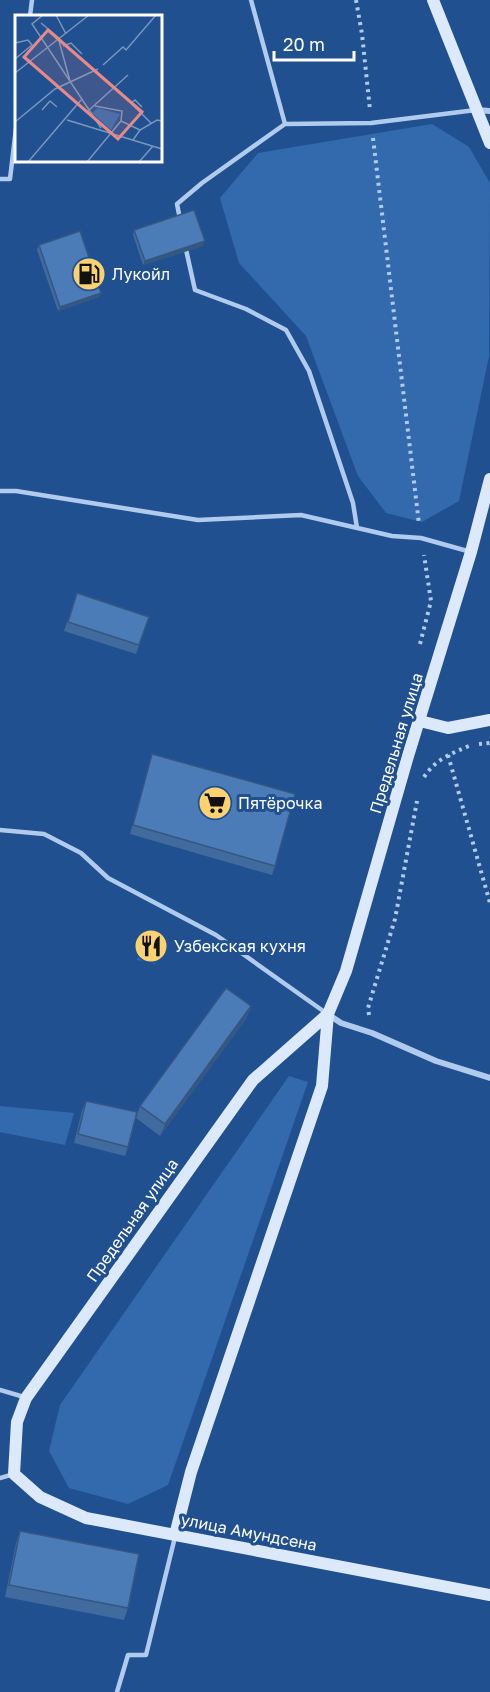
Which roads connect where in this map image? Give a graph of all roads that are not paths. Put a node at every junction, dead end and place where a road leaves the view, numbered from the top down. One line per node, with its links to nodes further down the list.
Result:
1 (32, 0): 4 (lane)
2 (251, 0): 7 (lane)
3 (433, 0): 5 (street)
4 (30, 15)
5 (476, 110): 6 (street); 7 (lane); 9 (street)
6 (490, 111)
7 (285, 124): 11 (lane)
8 (15, 136): 10 (lane)
9 (490, 143)
10 (0, 179)
11 (181, 226)
12 (184, 236): 15 (lane)
13 (490, 479): 16 (street, Предельная улица)
14 (0, 491): 15 (lane)
15 (357, 528): 16 (lane)
16 (471, 552): 18 (street, Предельная улица)
17 (490, 720): 18 (street)
18 (420, 721): 20 (street, Предельная улица)
19 (0, 830): 20 (lane)
20 (328, 1014): 21 (street); 23 (street, Предельная улица); 26 (street, Предельная улица)
21 (490, 1078)
22 (0, 1390): 23 (lane)
23 (26, 1398): 24 (street, Предельная улица)
24 (14, 1474): 25 (lane); 26 (street, улица Амундсена)
25 (0, 1478)
26 (175, 1535): 27 (street, улица Амундсена); 28 (lane)
27 (490, 1595)
28 (117, 1692)

